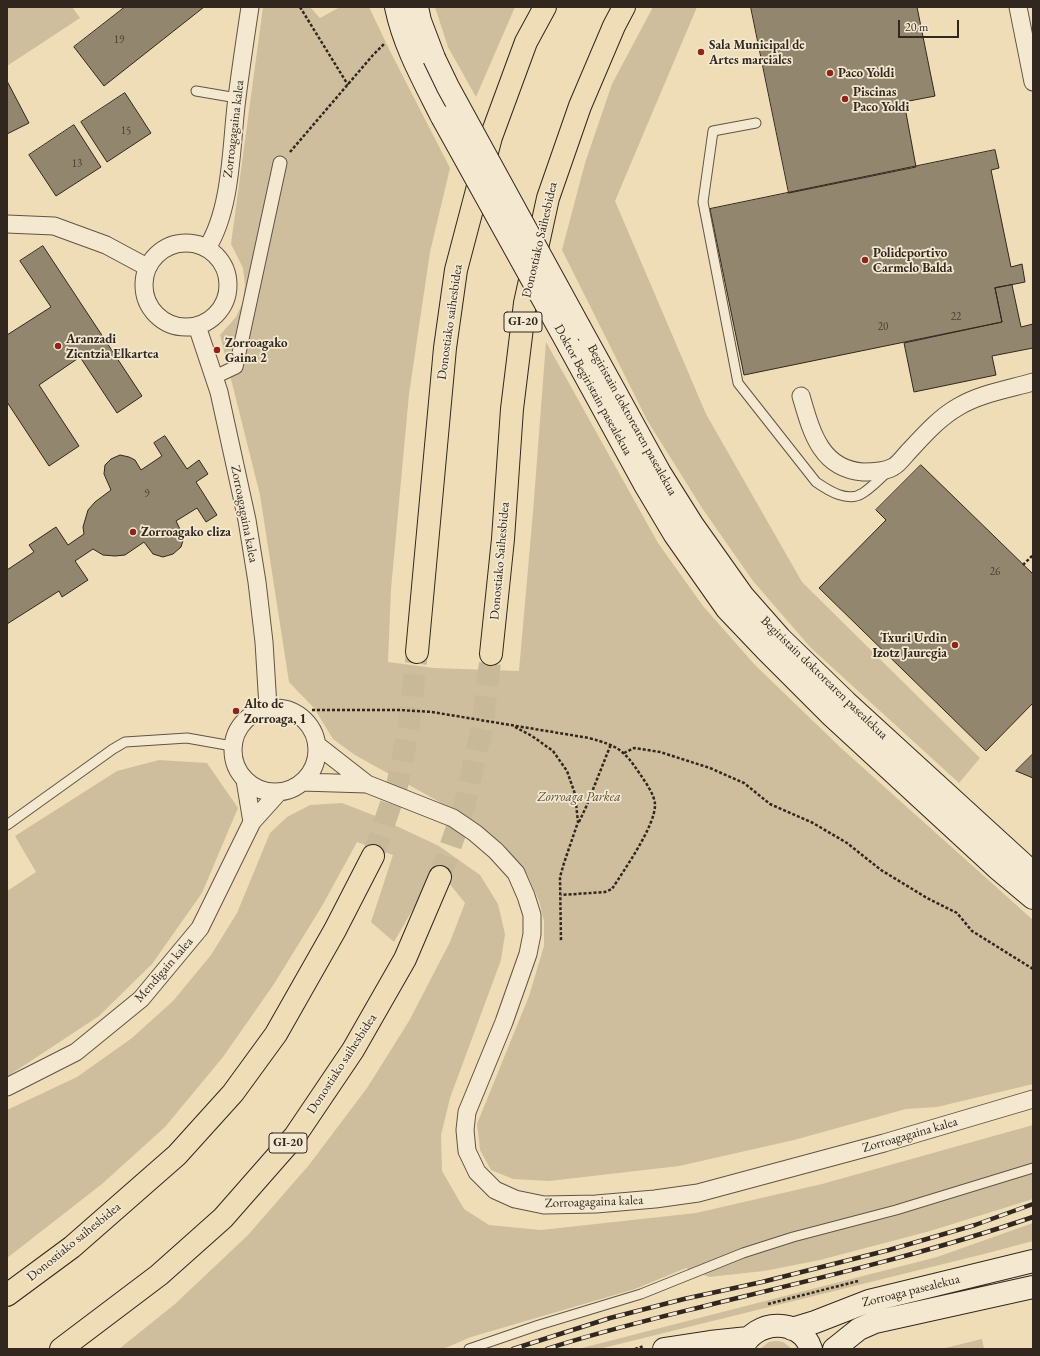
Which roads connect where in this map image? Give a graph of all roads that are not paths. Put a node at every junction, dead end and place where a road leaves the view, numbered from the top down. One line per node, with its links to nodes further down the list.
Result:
1 (250, 7): 9 (street, Zorroagagaina kalea)
2 (396, 7): 21 (main road, Doktor Begiristain pasealekua, bridge)
3 (417, 7): 16 (main road, Doktor Begiristain pasealekua, bridge)
4 (545, 7): 22 (highway, Donostiako saihesbidea)
5 (624, 7): 23 (highway, Donostiako Saihesbidea / GI-20)
6 (1018, 7): 7 (street)
7 (1033, 82)
8 (196, 91): 9 (lane)
9 (237, 98): 13 (street, Zorroagagaina kalea)
10 (756, 123): 20 (lane)
11 (280, 163): 17 (street)
12 (7, 224): 14 (street)
13 (207, 248): 14 (street); 15 (street)
14 (147, 267): 15 (street)
15 (197, 326): 17 (street, Zorroagagaina kalea)
16 (580, 328): 34 (main road, Begiristain doktorearen pasealekua)
17 (215, 378): 24 (street, Zorroagagaina kalea)
18 (1033, 382): 20 (street)
19 (800, 396): 20 (street)
20 (893, 467)
21 (675, 536): 36 (main road, Begiristain doktorearen pasealekua)
22 (417, 652)
23 (491, 654)
24 (268, 707): 25 (street); 26 (street)
25 (317, 745): 28 (street); 29 (street, Zorroagagaina kalea)
26 (232, 746): 27 (street); 32 (lane)
27 (245, 780): 30 (street); 31 (street)
28 (302, 782): 29 (street, Zorroagagaina kalea); 30 (street)
29 (367, 784): 38 (street, Zorroagagaina kalea)
30 (279, 792): 31 (street, Mendigain kalea)
31 (252, 822): 37 (street, Mendigain kalea)
32 (7, 825)
33 (373, 856): 42 (highway, Donostiako saihesbidea)
34 (1033, 873)
35 (440, 877): 45 (highway, Donostiako saihesbidea / GI-20)
36 (1033, 898)
37 (7, 1087)
38 (1033, 1099)
39 (1033, 1168): 46 (lane)
40 (1033, 1261): 43 (main road, Zorroaga pasealekua)
41 (1033, 1287): 49 (main road, Zorroaga pasealekua)
42 (7, 1295)
43 (792, 1329): 44 (main road); 48 (main road)
44 (745, 1344): 47 (main road)
45 (61, 1349)
46 (469, 1349)
47 (664, 1349)
48 (811, 1349)
49 (834, 1349)

